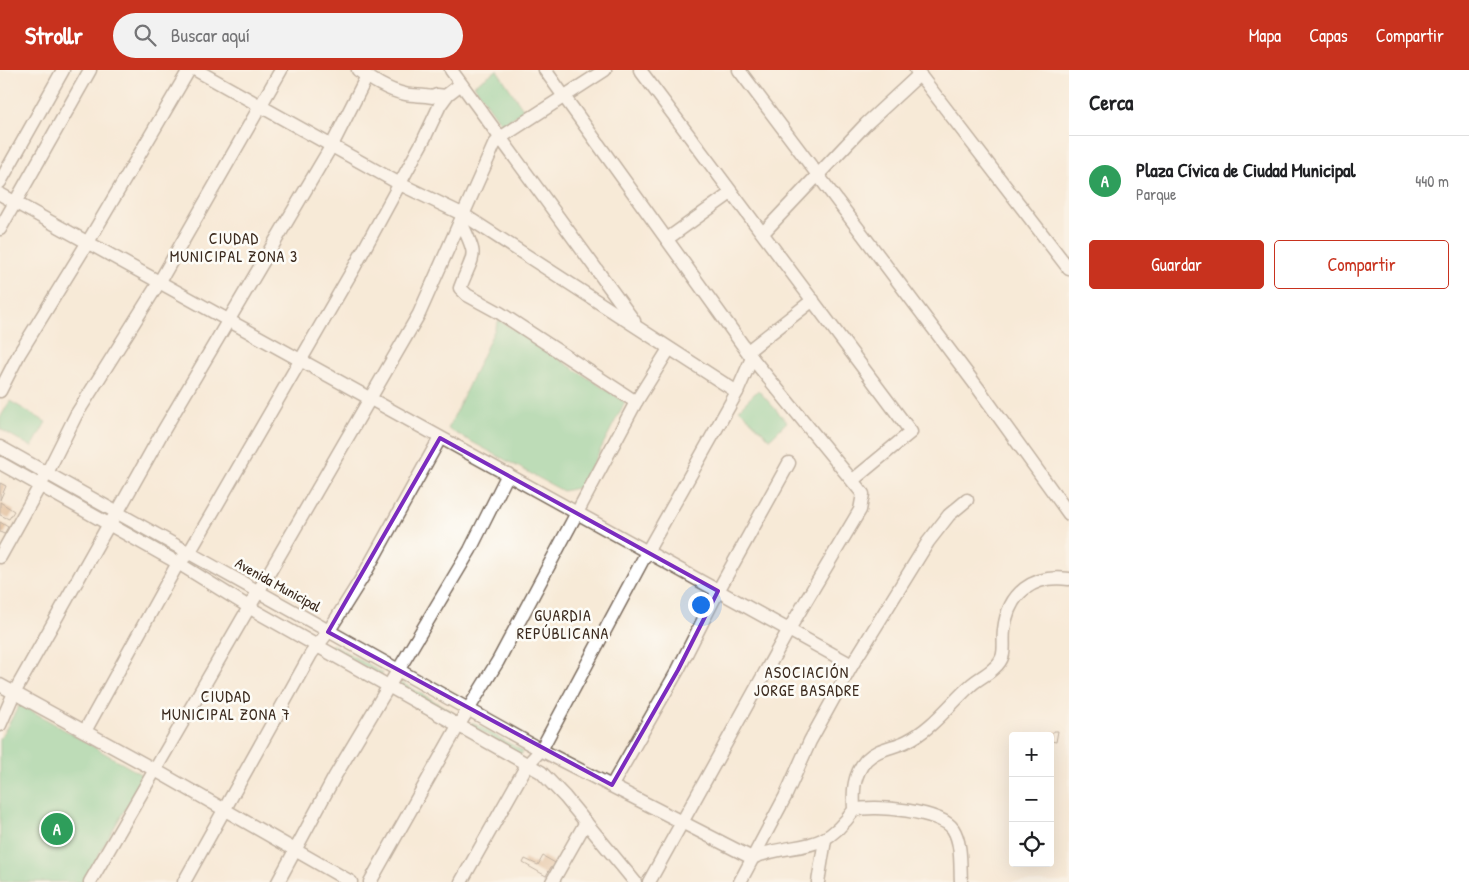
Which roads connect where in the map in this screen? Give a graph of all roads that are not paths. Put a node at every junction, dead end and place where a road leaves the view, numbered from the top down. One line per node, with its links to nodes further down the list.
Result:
1 (63, 70): 20 (street)
2 (90, 70): 24 (street)
3 (189, 70): 29 (street)
4 (196, 70): 16 (street)
5 (282, 70): 16 (street)
6 (451, 70): 13 (street)
7 (545, 70): 14 (street)
8 (605, 70): 14 (street)
9 (640, 70): 22 (street)
10 (739, 70): 19 (street)
11 (918, 72): 19 (street); 30 (street)
12 (362, 73): 15 (street); 18 (street)
13 (461, 84): 15 (street); 17 (street)
14 (563, 95): 17 (street); 28 (street)
15 (446, 96): 21 (street)
16 (262, 106): 18 (street); 31 (street)
17 (500, 138): 25 (street); 34 (street)
18 (332, 145): 21 (street); 33 (street)
19 (818, 174): 27 (street); 53 (street)
20 (0, 182)
21 (400, 184): 25 (street); 37 (street)
22 (731, 193): 27 (street); 28 (street)
23 (0, 194): 24 (street)
24 (16, 202): 26 (street); 29 (street)
25 (462, 219): 34 (street); 40 (street); 41 (street)
26 (0, 229)
27 (763, 233): 32 (street)
28 (667, 238): 36 (street)
29 (88, 242): 31 (street); 38 (street)
30 (1069, 269)
31 (160, 281): 33 (street); 46 (street)
32 (813, 300): 36 (street); 48 (street)
33 (229, 321): 37 (street); 51 (street)
34 (640, 329): 35 (street)
35 (669, 349): 39 (street); 41 (street)
36 (750, 354): 39 (street); 48 (street)
37 (300, 361): 40 (street); 56 (street)
38 (0, 391)
39 (737, 392): 55 (street)
40 (371, 400): 42 (street); 61 (street)
41 (636, 402): 52 (street)
42 (440, 438): 47 (street); 64 (street)
43 (0, 447): 46 (street, Avenida Municipal)
44 (0, 463): 49 (street)
45 (789, 463): 60 (street)
46 (47, 473): 49 (street); 51 (street, Avenida Municipal)
47 (508, 474): 52 (street); 67 (street)
48 (852, 480): 63 (street)
49 (40, 486): 54 (street); 57 (street)
50 (967, 500): 66 (street)
51 (118, 513): 54 (street); 56 (street, Avenida Municipal)
52 (576, 513): 55 (street); 71 (street)
53 (1069, 514)
54 (108, 524): 58 (street); 70 (street)
55 (647, 552): 60 (street); 75 (street)
56 (188, 553): 58 (street); 61 (street, Avenida Municipal)
57 (0, 556)
58 (178, 563): 62 (street); 74 (street)
59 (1069, 579): 80 (street)
60 (718, 591): 63 (street); 78 (street)
61 (258, 593): 62 (street); 64 (street, Avenida Municipal)
62 (249, 607): 65 (street); 77 (street)
63 (788, 631): 66 (street); 82 (street)
64 (328, 632): 65 (street); 67 (street, Avenida Municipal)
65 (316, 645): 69 (street); 79 (street)
66 (852, 665): 85 (street)
67 (398, 669): 69 (street); 71 (street, Avenida Municipal)
68 (0, 685): 70 (street)
69 (388, 685): 73 (street); 84 (street)
70 (14, 693): 72 (street); 74 (street)
71 (468, 709): 73 (street); 75 (street, Avenida Municipal)
72 (0, 725)
73 (458, 726): 76 (street); 90 (street)
74 (85, 731): 77 (street)
75 (541, 750): 76 (street); 78 (street, Avenida Municipal)
76 (527, 765): 81 (street); 91 (street)
77 (155, 770): 79 (street); 86 (street)
78 (612, 785): 82 (street, Avenida Municipal)
79 (225, 810): 84 (street); 87 (street)
80 (854, 810): 83 (street); 97 (street)
81 (586, 822): 92 (street); 93 (street)
82 (684, 822): 85 (street, Avenida Municipal); 94 (street)
83 (825, 840): 85 (street); 96 (street)
84 (296, 851): 88 (street); 89 (street)
85 (752, 858): 95 (street)
86 (90, 882)
87 (184, 882)
88 (278, 882)
89 (351, 882)
90 (370, 882)
91 (461, 882)
92 (552, 882)
93 (635, 882)
94 (649, 882)
95 (740, 882)
96 (818, 882)
97 (961, 882)

